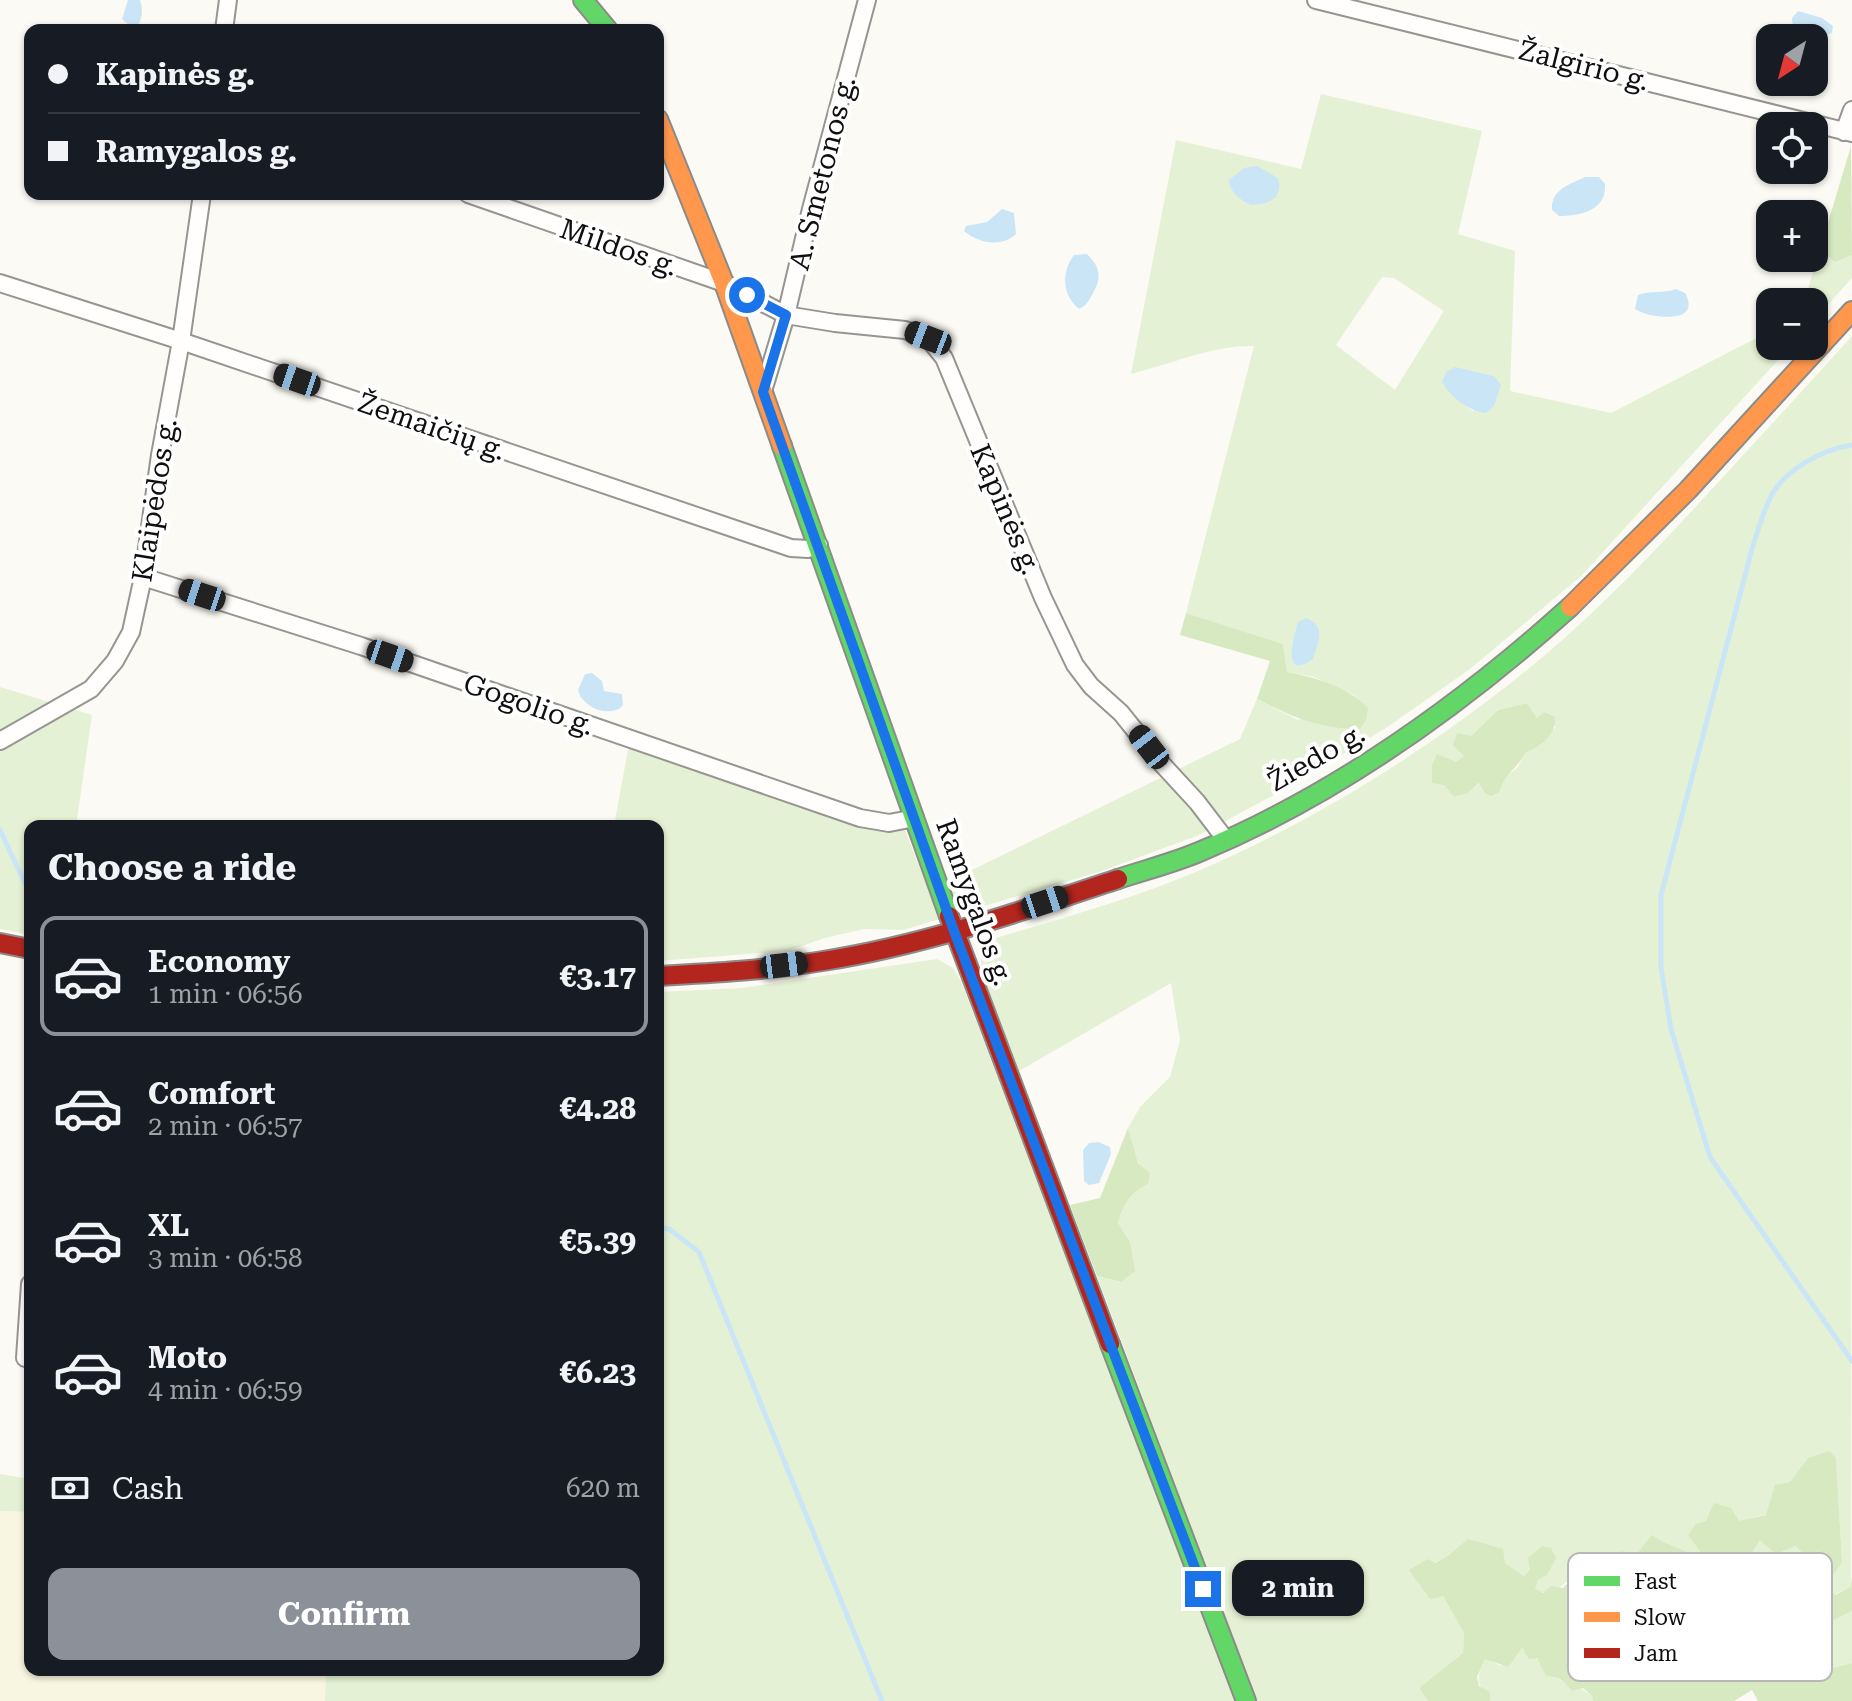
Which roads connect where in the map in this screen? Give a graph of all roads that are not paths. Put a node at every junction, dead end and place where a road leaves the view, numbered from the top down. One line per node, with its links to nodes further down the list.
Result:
1 (228, 0): 6 (street)
2 (583, 0): 7 (main road)
3 (867, 0): 16 (street, A. Smetonos g.)
4 (1316, 0): 5 (street, Žalgirio g.)
5 (1341, 2): 9 (street, Žalgirio g.)
6 (225, 24)
7 (603, 24)
8 (1852, 110): 9 (street)
9 (1848, 132)
10 (664, 134): 14 (main road, Ramygalos g.)
11 (201, 200): 17 (street, Klaipėdos g.)
12 (485, 200): 14 (street, Mildos g.)
13 (0, 283): 17 (street, Žemaičių g.)
14 (724, 283): 16 (street, Kapinės g.); 18 (main road, Ramygalos g.)
15 (1852, 311): 23 (main road, Žiedo g.)
16 (786, 315): 18 (street, A. Smetonos g.); 23 (street, Kapinės g.)
17 (181, 341): 19 (street, Žemaičių g.); 20 (street, Klaipėdos g.)
18 (763, 392): 19 (main road, Ramygalos g.)
19 (819, 545): 22 (main road, Ramygalos g.)
20 (143, 577): 21 (street, Klaipėdos g.); 22 (street, Gogolio g.)
21 (0, 741)
22 (915, 818): 24 (main road, Ramygalos g.)
23 (1226, 840): 24 (main road, Žiedo g.)
24 (954, 931): 27 (main road, Žiedo g.); 28 (main road, Ramygalos g.)
25 (0, 943): 26 (main road)
26 (24, 948)
27 (664, 976)
28 (1246, 1701)

